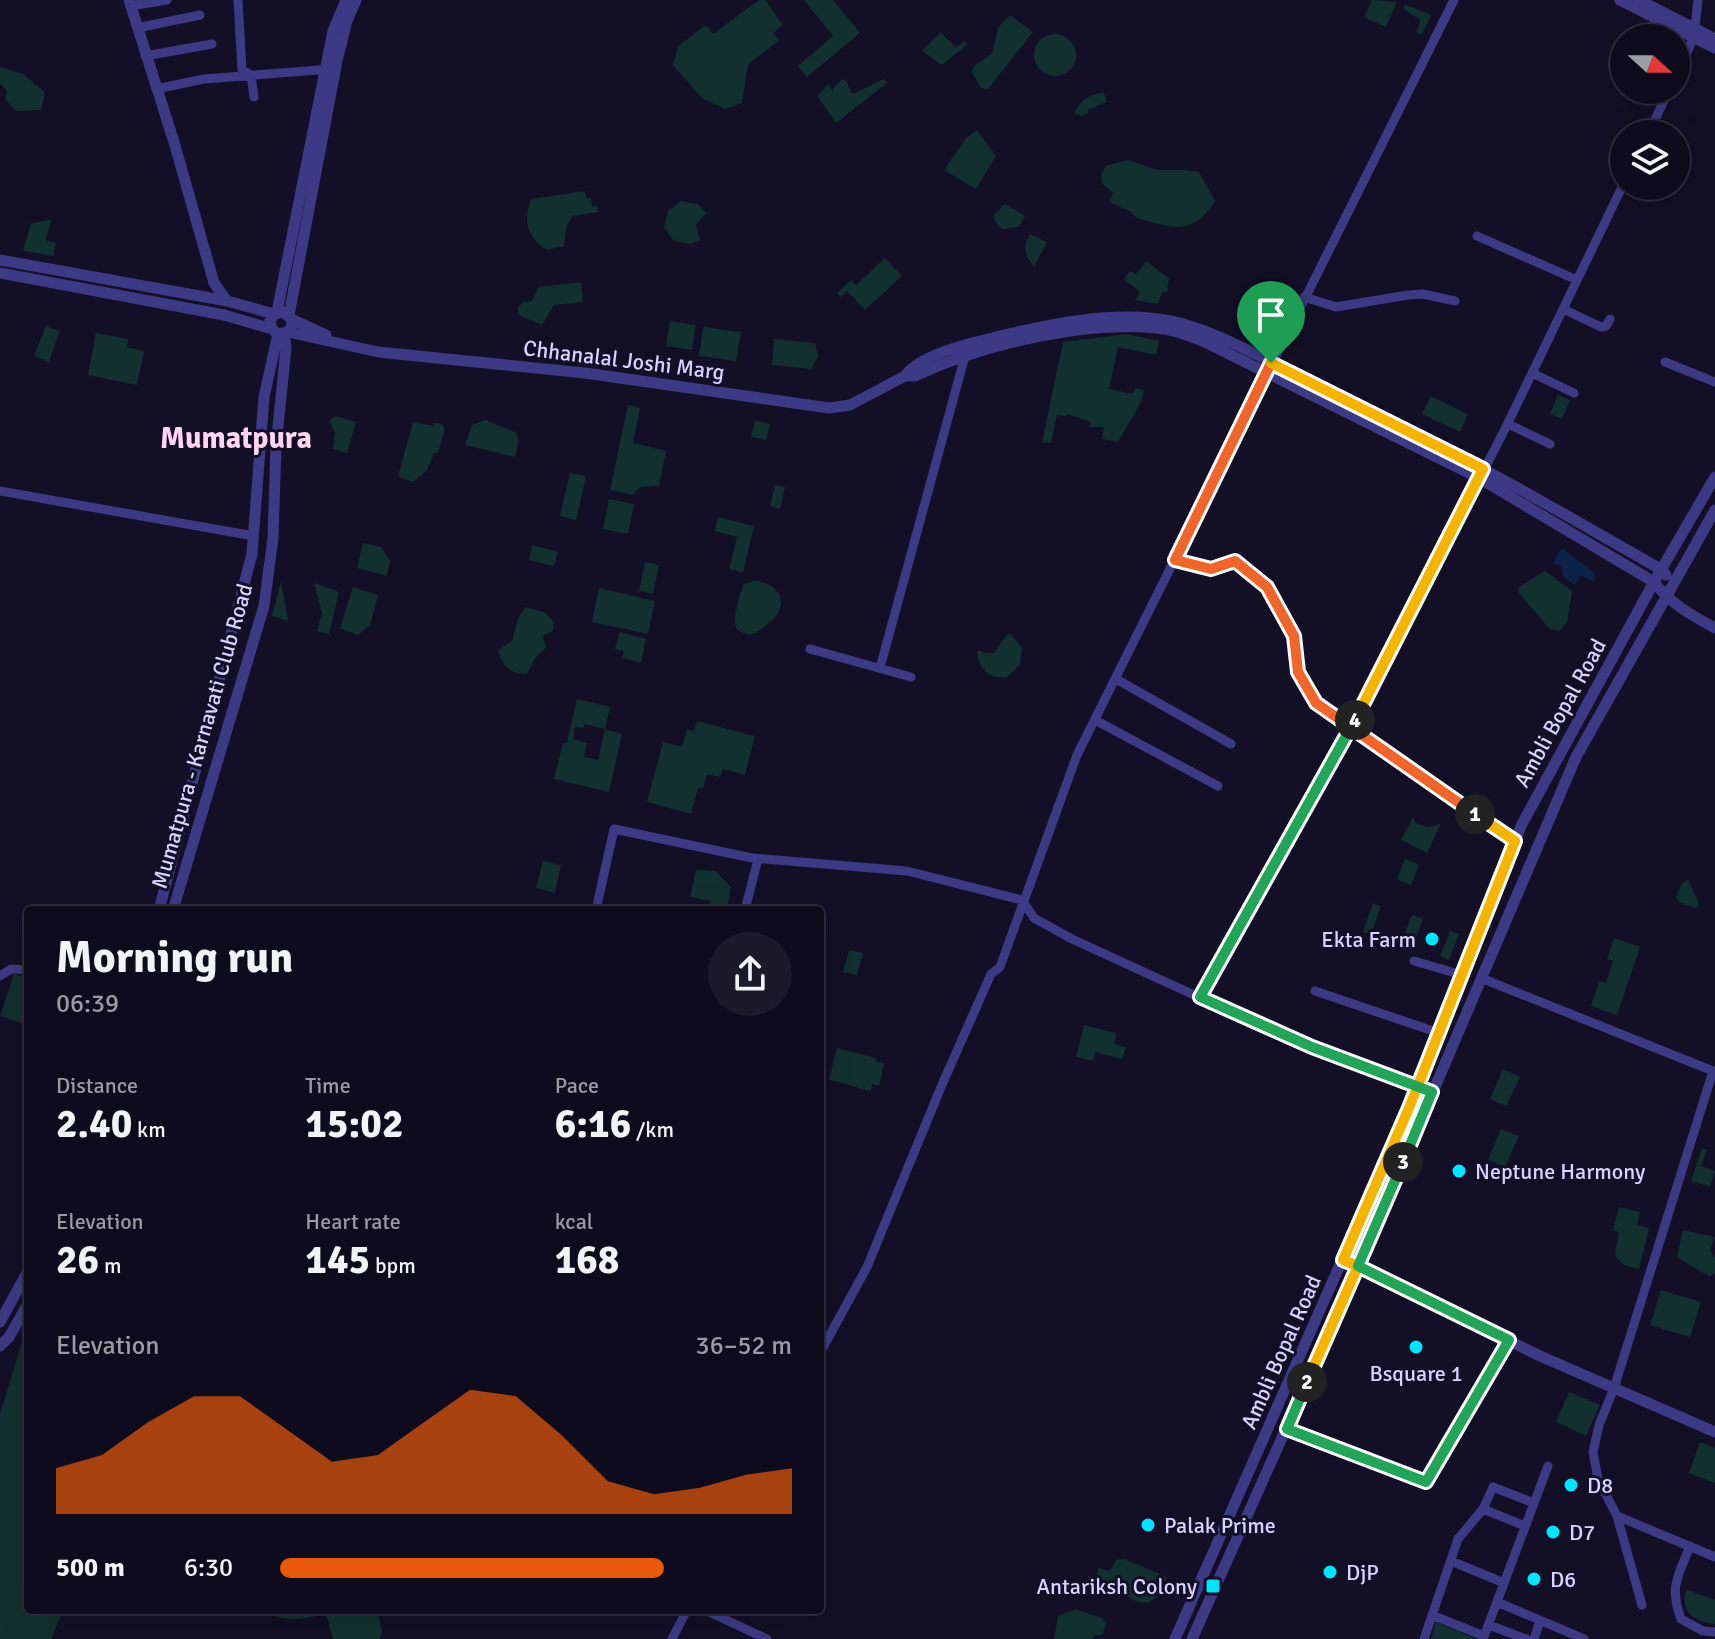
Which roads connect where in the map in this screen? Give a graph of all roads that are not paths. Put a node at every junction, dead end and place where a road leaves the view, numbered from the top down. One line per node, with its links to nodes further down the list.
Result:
1 (167, 0): 9 (street)
2 (238, 0): 19 (street)
3 (346, 0): 18 (street)
4 (356, 0): 18 (street)
5 (1454, 0): 27 (street)
6 (1620, 0): 12 (street)
7 (1639, 0): 12 (street)
8 (1698, 0): 12 (street)
9 (130, 3): 11 (street)
10 (200, 15): 11 (street)
11 (137, 28): 17 (street)
12 (1696, 34): 13 (street); 15 (street); 16 (street)
13 (1715, 39)
14 (212, 44): 17 (street)
15 (1690, 47)
16 (1715, 48)
17 (145, 56): 20 (street)
18 (330, 69): 19 (street); 31 (street)
19 (251, 75): 20 (street); 21 (street)
20 (156, 89): 28 (street)
21 (254, 97)
22 (1616, 200): 26 (street)
23 (1477, 236): 26 (street)
24 (0, 260): 28 (street, Chhanalal Joshi Marg)
25 (0, 273): 34 (street, Chhanalal Joshi Marg)
26 (1577, 280): 30 (street)
27 (1304, 297): 29 (street); 38 (street)
28 (227, 301): 31 (street, Chhanalal Joshi Marg)
29 (1455, 301)
30 (1563, 309): 32 (street); 39 (street)
31 (283, 315): 34 (street); 34 (street); 35 (street, Chhanalal Joshi Marg)
32 (1610, 319)
33 (1168, 325): 36 (street, Chhanalal Joshi Marg); 38 (street, Chhanalal Joshi Marg); 40 (street, Chhanalal Joshi Marg)
34 (280, 332): 35 (street, Chhanalal Joshi Marg); 49 (street, Mumatpura - Karnavati Club Road); 69 (street, Mumatpura - Karnavati Club Road)
35 (332, 341): 40 (street, Chhanalal Joshi Marg)
36 (965, 356): 40 (street, Chhanalal Joshi Marg); 58 (street)
37 (1665, 362): 41 (street)
38 (1269, 368): 45 (street, Chhanalal Joshi Marg); 50 (street)
39 (1532, 373): 42 (street); 43 (street)
40 (905, 376)
41 (1715, 382)
42 (1574, 393)
43 (1508, 424): 44 (street); 45 (street)
44 (1550, 444)
45 (1481, 474): 51 (street, Chhanalal Joshi Marg); 52 (street, Chhanalal Joshi Marg); 62 (street)
46 (1715, 477): 51 (street, Ambli Bopal Road)
47 (0, 491): 49 (street)
48 (1715, 510): 53 (street, Ambli Bopal Road)
49 (254, 536): 68 (street, Mumatpura - Karnavati Club Road)
50 (1175, 560): 60 (street); 62 (street)
51 (1662, 570): 52 (street, Ambli Bopal Road); 53 (street)
52 (1654, 582): 54 (street); 65 (street, Ambli Bopal Road)
53 (1673, 585): 54 (street, Ambli Bopal Road); 55 (street)
54 (1666, 598): 55 (street); 76 (street, Ambli Bopal Road)
55 (1679, 608): 56 (street)
56 (1715, 628)
57 (810, 649): 58 (street)
58 (880, 668): 59 (street)
59 (911, 677)
60 (1116, 679): 61 (street); 63 (street)
61 (1095, 720): 64 (street); 67 (street)
62 (1351, 729): 65 (street); 78 (street)
63 (1231, 744)
64 (1218, 786)
65 (1515, 841): 74 (street, Ambli Bopal Road)
66 (758, 859): 67 (street); 70 (street); 71 (street)
67 (1022, 900): 78 (street); 90 (street)
68 (160, 906)
69 (174, 906)
70 (597, 906)
71 (746, 906)
72 (1414, 961): 74 (street)
73 (24, 970): 75 (street)
74 (1462, 975): 79 (street, Ambli Bopal Road)
75 (0, 976)
76 (1481, 978): 80 (street); 82 (street, Ambli Bopal Road)
77 (1315, 991): 79 (street)
78 (1200, 997): 81 (street)
79 (1439, 1033): 81 (street, Ambli Bopal Road)
80 (1714, 1071): 91 (street)
81 (1417, 1087): 82 (street); 83 (street, Ambli Bopal Road)
82 (1432, 1092): 84 (street, Ambli Bopal Road)
83 (1343, 1260): 84 (street); 114 (street, Ambli Bopal Road)
84 (1358, 1266): 88 (street); 92 (street, Ambli Bopal Road)
85 (24, 1287): 87 (street)
86 (24, 1311): 89 (street)
87 (0, 1322)
88 (1509, 1340): 91 (street); 92 (street)
89 (0, 1346)
90 (824, 1346)
91 (1614, 1388): 93 (street); 97 (street)
92 (1287, 1429): 115 (street, Ambli Bopal Road)
93 (1715, 1432)
94 (1548, 1466): 95 (street)
95 (1534, 1503): 96 (street); 98 (street)
96 (1483, 1509): 98 (street); 101 (street)
97 (1617, 1516): 99 (street); 104 (street)
98 (1525, 1526): 102 (street)
99 (1690, 1546): 100 (street); 110 (street)
100 (1715, 1557)
101 (1451, 1561): 102 (street); 107 (street)
102 (1504, 1583): 103 (street)
103 (1497, 1602): 108 (street); 109 (street)
104 (1642, 1605)
105 (685, 1614): 112 (street)
106 (714, 1614): 113 (street)
107 (1432, 1615): 111 (street); 116 (street)
108 (1540, 1621): 118 (street); 119 (street)
109 (1489, 1625): 111 (street); 117 (street)
110 (1715, 1632)
111 (1484, 1638)
112 (672, 1639)
113 (767, 1639)
114 (1175, 1639)
115 (1192, 1639)
116 (1424, 1639)
117 (1526, 1639)
118 (1534, 1639)
119 (1584, 1639)

